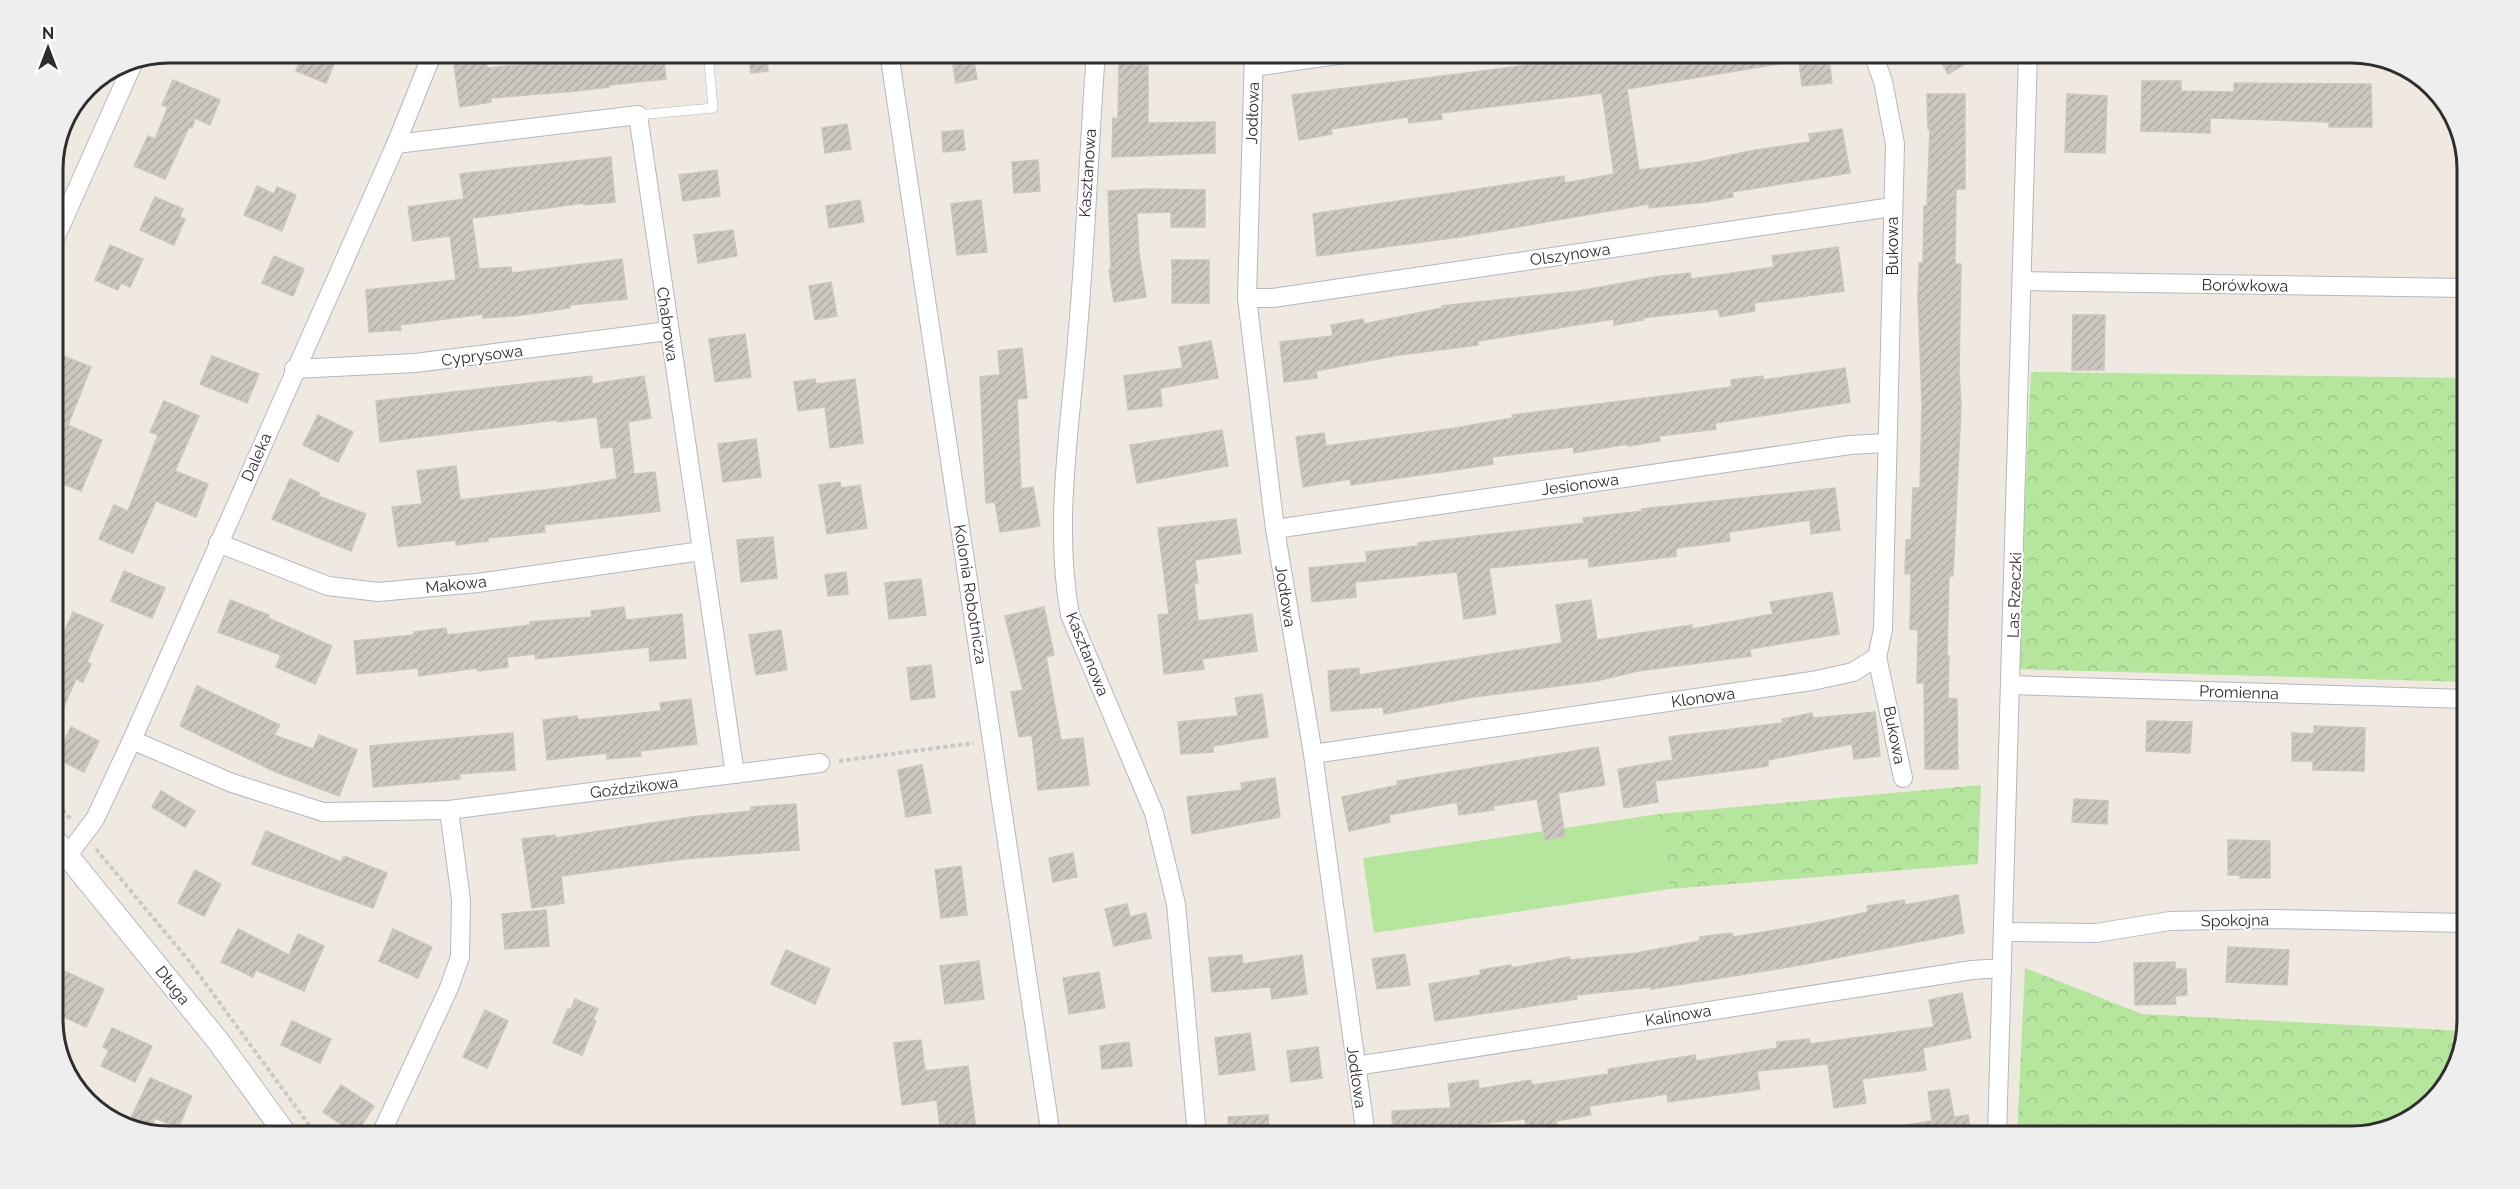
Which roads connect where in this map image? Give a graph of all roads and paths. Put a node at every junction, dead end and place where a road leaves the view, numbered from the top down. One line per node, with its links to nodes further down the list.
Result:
1 (429, 63): 10 (street, Daleka)
2 (709, 63): 9 (lane)
3 (891, 63): 43 (street, Kolonia Robotnicza)
4 (1095, 63): 44 (street, Kasztanowa)
5 (1254, 63): 15 (street, Jodłowa)
6 (1876, 63): 11 (street, Bukowa)
7 (2028, 63): 13 (street, Las Rzeczki)
8 (130, 71): 12 (street)
9 (638, 115): 10 (street); 16 (street, Chabrowa)
10 (396, 144): 17 (street, Daleka)
11 (1892, 207): 15 (street, Olszynowa); 18 (street, Bukowa)
12 (63, 221)
13 (2023, 281): 14 (street, Borówkowa); 23 (street, Las Rzeczki)
14 (2457, 288)
15 (1247, 298): 19 (street, Jodłowa)
16 (668, 331): 17 (street, Cyprysowa); 21 (street, Chabrowa)
17 (294, 369): 20 (street, Daleka)
18 (1886, 443): 19 (street, Jesionowa); 22 (street)
19 (1275, 529): 27 (street, Jodłowa)
20 (218, 543): 21 (street, Makowa); 25 (street, Daleka)
21 (702, 551): 29 (street, Chabrowa)
22 (1877, 657): 27 (street, Klonowa); 30 (street, Bukowa)
23 (2011, 685): 24 (street, Promienna); 37 (street, Las Rzeczki)
24 (2457, 699)
25 (132, 740): 32 (street, Goździkowa); 33 (street, Daleka)
26 (979, 742): 28 (path)
27 (1313, 754): 39 (street, Jodłowa)
28 (820, 763): 29 (street, Goździkowa)
29 (735, 774): 32 (street, Goździkowa)
30 (1904, 778)
31 (63, 810): 33 (path)
32 (448, 810): 42 (street)
33 (85, 836): 35 (street, Daleka); 41 (path)
34 (63, 849): 35 (street, Długa)
35 (68, 855): 40 (street, Długa)
36 (2457, 923): 37 (street, Spokojna)
37 (2004, 932): 38 (street, Las Rzeczki)
38 (2002, 968): 39 (street, Kalinowa); 46 (street, Las Rzeczki)
39 (1356, 1066): 45 (street, Jodłowa)
40 (279, 1126)
41 (309, 1126)
42 (385, 1126)
43 (1049, 1126)
44 (1196, 1126)
45 (1364, 1126)
46 (1997, 1126)

